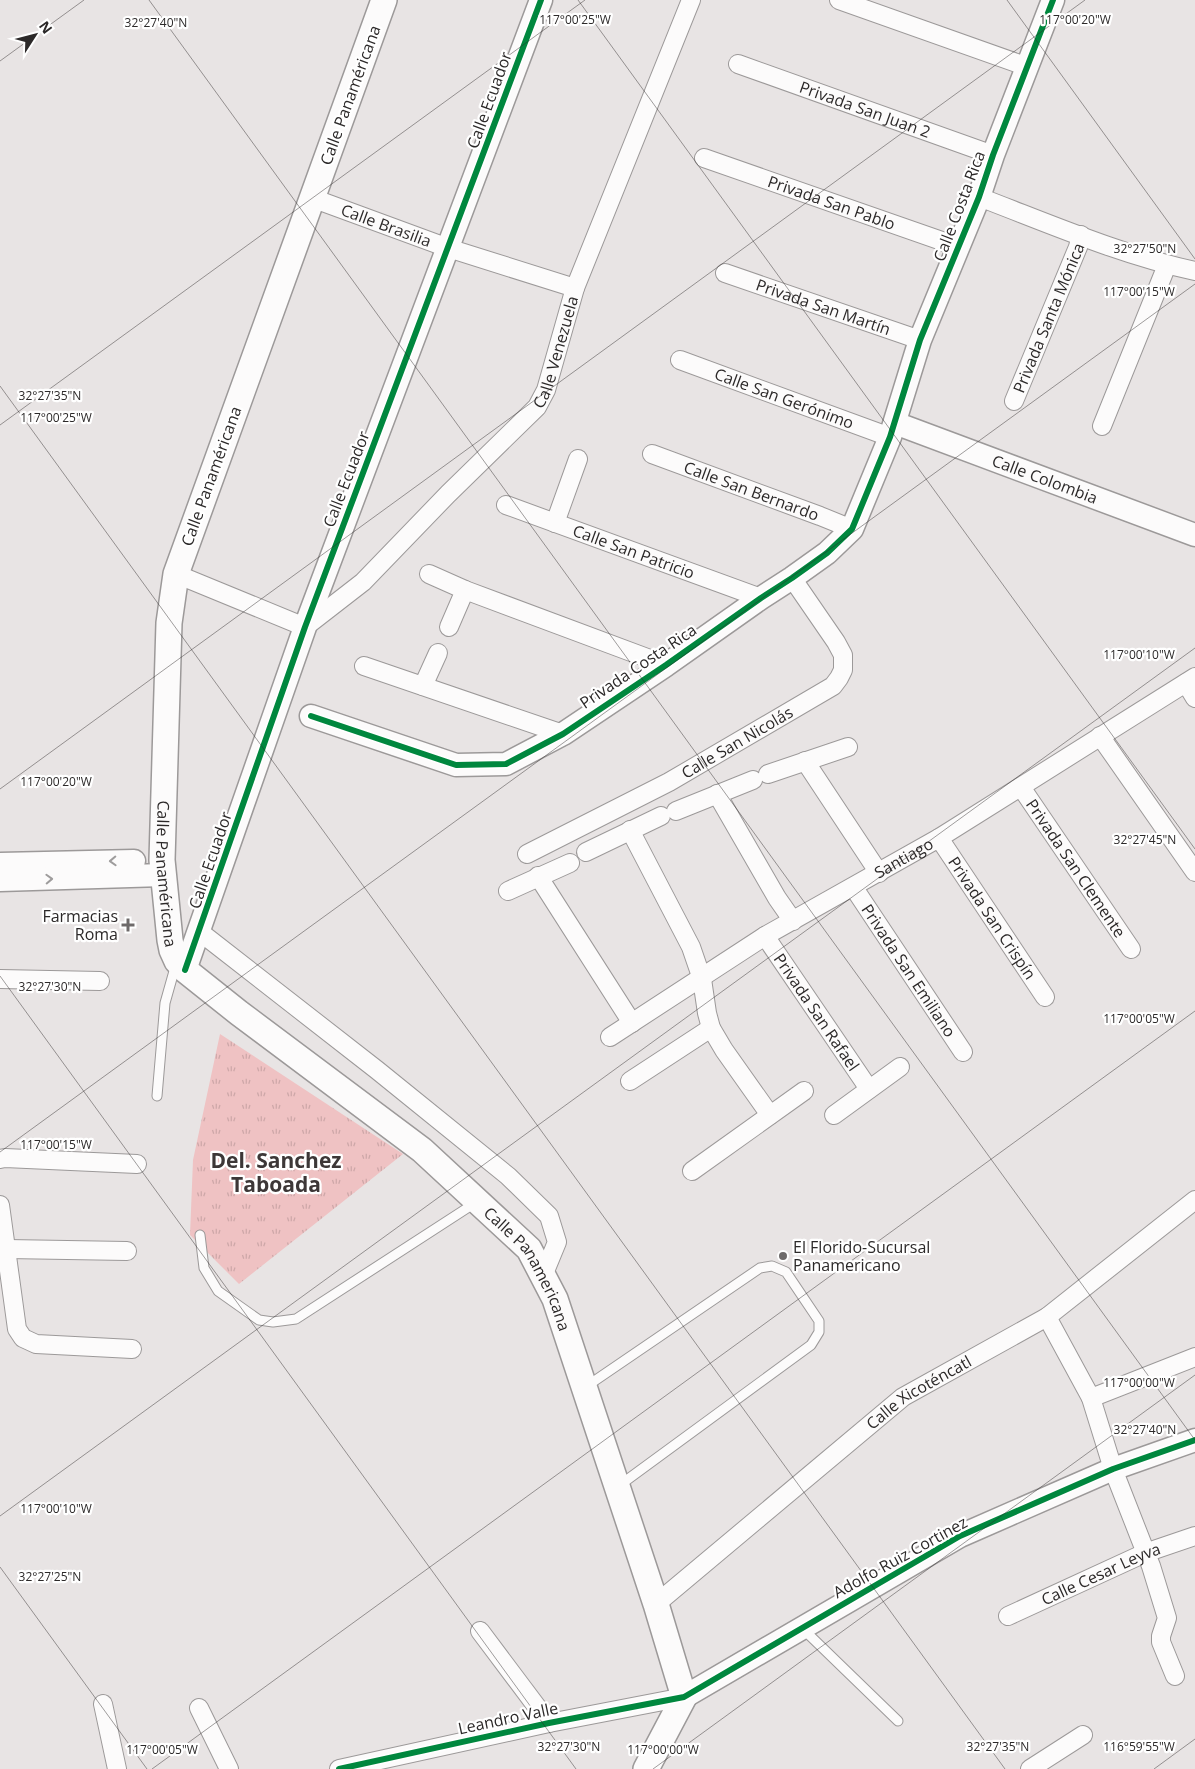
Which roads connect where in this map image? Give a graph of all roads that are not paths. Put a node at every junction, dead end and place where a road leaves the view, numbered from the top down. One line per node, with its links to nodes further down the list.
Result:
1 (384, 0): 11 (main road, Calle Panaméricana)
2 (541, 0): 14 (street, Calle Ecuador)
3 (691, 0): 18 (street, Calle Venezuela)
4 (839, 0): 7 (street)
5 (1053, 0): 7 (street, Calle Costa Rica)
6 (738, 64): 8 (street, Privada San Juan 2)
7 (1028, 67): 8 (street, Calle Costa Rica)
8 (993, 155): 10 (street, Calle Costa Rica)
9 (704, 158): 13 (street, Privada San Pablo)
10 (980, 197): 12 (street); 13 (street, Calle Costa Rica)
11 (312, 198): 14 (street, Calle Brasilia); 30 (main road, Calle Panaméricana)
12 (1081, 235): 15 (street); 21 (street, Privada Santa Mónica)
13 (959, 247): 19 (street, Calle Costa Rica)
14 (448, 248): 18 (street, Calle Brasilia); 35 (street, Calle Ecuador)
15 (1167, 265): 16 (street); 22 (street)
16 (1195, 271)
17 (725, 272): 19 (street, Privada San Martín)
18 (576, 288): 35 (street, Calle Venezuela)
19 (920, 340): 23 (street, Calle Costa Rica)
20 (680, 360): 23 (street, Calle San Gerónimo)
21 (1014, 401)
22 (1102, 426)
23 (892, 430): 28 (street, Privada Costa Rica); 29 (street, Calle Colombia)
24 (652, 454): 28 (street, Calle San Bernardo)
25 (578, 459): 27 (street)
26 (506, 505): 27 (street, Calle San Patricio)
27 (555, 523): 34 (street, Calle San Patricio)
28 (852, 529): 32 (street, Privada Costa Rica)
29 (1195, 535)
30 (176, 574): 35 (street); 56 (main road, Calle Panaméricana)
31 (429, 574): 33 (street)
32 (792, 578): 34 (street, Privada Costa Rica); 53 (street, Calle San Nicolás)
33 (465, 590): 36 (street); 38 (street)
34 (761, 598): 38 (street, Privada Costa Rica)
35 (305, 627): 64 (street, Calle Ecuador)
36 (450, 627)
37 (438, 653): 41 (street)
38 (666, 665): 44 (street, Privada Costa Rica)
39 (364, 666): 41 (street)
40 (1190, 680): 42 (street); 45 (street, Santiago)
41 (423, 686): 44 (street)
42 (1195, 698)
43 (311, 716): 44 (street, Privada Costa Rica)
44 (562, 734)
45 (1100, 736): 48 (street, Santiago); 58 (street)
46 (848, 747): 47 (street)
47 (804, 761): 49 (street); 57 (street)
48 (1021, 787): 51 (street, Santiago); 66 (street, Privada San Clemente)
49 (718, 794): 50 (street); 63 (street)
50 (630, 830): 52 (street); 69 (street)
51 (939, 838): 57 (street, Santiago); 71 (street, Privada San Crispín)
52 (586, 852)
53 (527, 854)
54 (570, 863): 59 (street)
55 (0, 864): 56 (street, one-way to 55)
56 (162, 868): 60 (street, one-way to 56); 67 (main road, Calle Panaméricana)
57 (879, 872): 61 (street, Santiago)
58 (1195, 872)
59 (538, 876): 62 (street); 72 (street)
60 (0, 880)
61 (854, 888): 63 (street, Santiago); 75 (street, Privada San Emiliano)
62 (508, 891)
63 (793, 922): 65 (street, Santiago)
64 (200, 932): 67 (street, Calle Ecuador); 92 (street)
65 (766, 936): 69 (street, Santiago); 78 (street, Privada San Rafael)
66 (1131, 948)
67 (181, 966): 80 (lane); 87 (main road, Calle Panamericana)
68 (0, 979): 70 (street)
69 (702, 979): 72 (street, Santiago); 73 (street)
70 (100, 981)
71 (1044, 997)
72 (632, 1023): 74 (street, Santiago)
73 (711, 1028): 77 (street); 81 (street)
74 (610, 1037)
75 (963, 1052)
76 (900, 1067): 78 (street)
77 (630, 1081)
78 (869, 1089): 82 (street)
79 (804, 1091): 81 (street)
80 (157, 1096)
81 (770, 1115): 85 (street)
82 (834, 1115)
83 (0, 1159): 84 (street)
84 (138, 1164)
85 (692, 1171)
86 (1195, 1200): 93 (street, Calle Xicoténcatl)
87 (478, 1201): 89 (lane); 92 (main road, Calle Panamericana)
88 (0, 1205): 90 (street)
89 (200, 1235)
90 (7, 1249): 91 (street); 94 (street)
91 (127, 1250)
92 (543, 1276): 96 (main road, Calle Panamericana)
93 (1047, 1317): 97 (street); 103 (street, Calle Xicoténcatl)
94 (132, 1348)
95 (1195, 1357): 97 (street)
96 (584, 1388): 100 (main road, Calle Panamericana); 100 (lane)
97 (1091, 1398): 99 (street)
98 (1195, 1440): 99 (street, Adolfo Ruiz Cortinez)
99 (1113, 1469): 102 (street); 105 (street, Adolfo Ruiz Cortinez)
100 (617, 1487): 103 (main road, Calle Panamericana)
101 (1195, 1536): 102 (street, Calle Cesar Leyva)
102 (1145, 1553): 104 (street, Calle Cesar Leyva); 107 (street)
103 (656, 1604): 108 (main road, Calle Panamericana)
104 (1008, 1616)
105 (802, 1628): 108 (street, Adolfo Ruiz Cortinez); 111 (lane)
106 (480, 1631): 112 (street)
107 (1175, 1676)
108 (684, 1696): 112 (street, Leandro Valle); 117 (main road)
109 (103, 1704): 115 (street)
110 (199, 1708): 116 (street)
111 (898, 1721)
112 (549, 1723): 114 (street, Leandro Valle)
113 (1082, 1735): 118 (street)
114 (348, 1768)
115 (116, 1769)
116 (229, 1769)
117 (646, 1769)
118 (1030, 1769)

